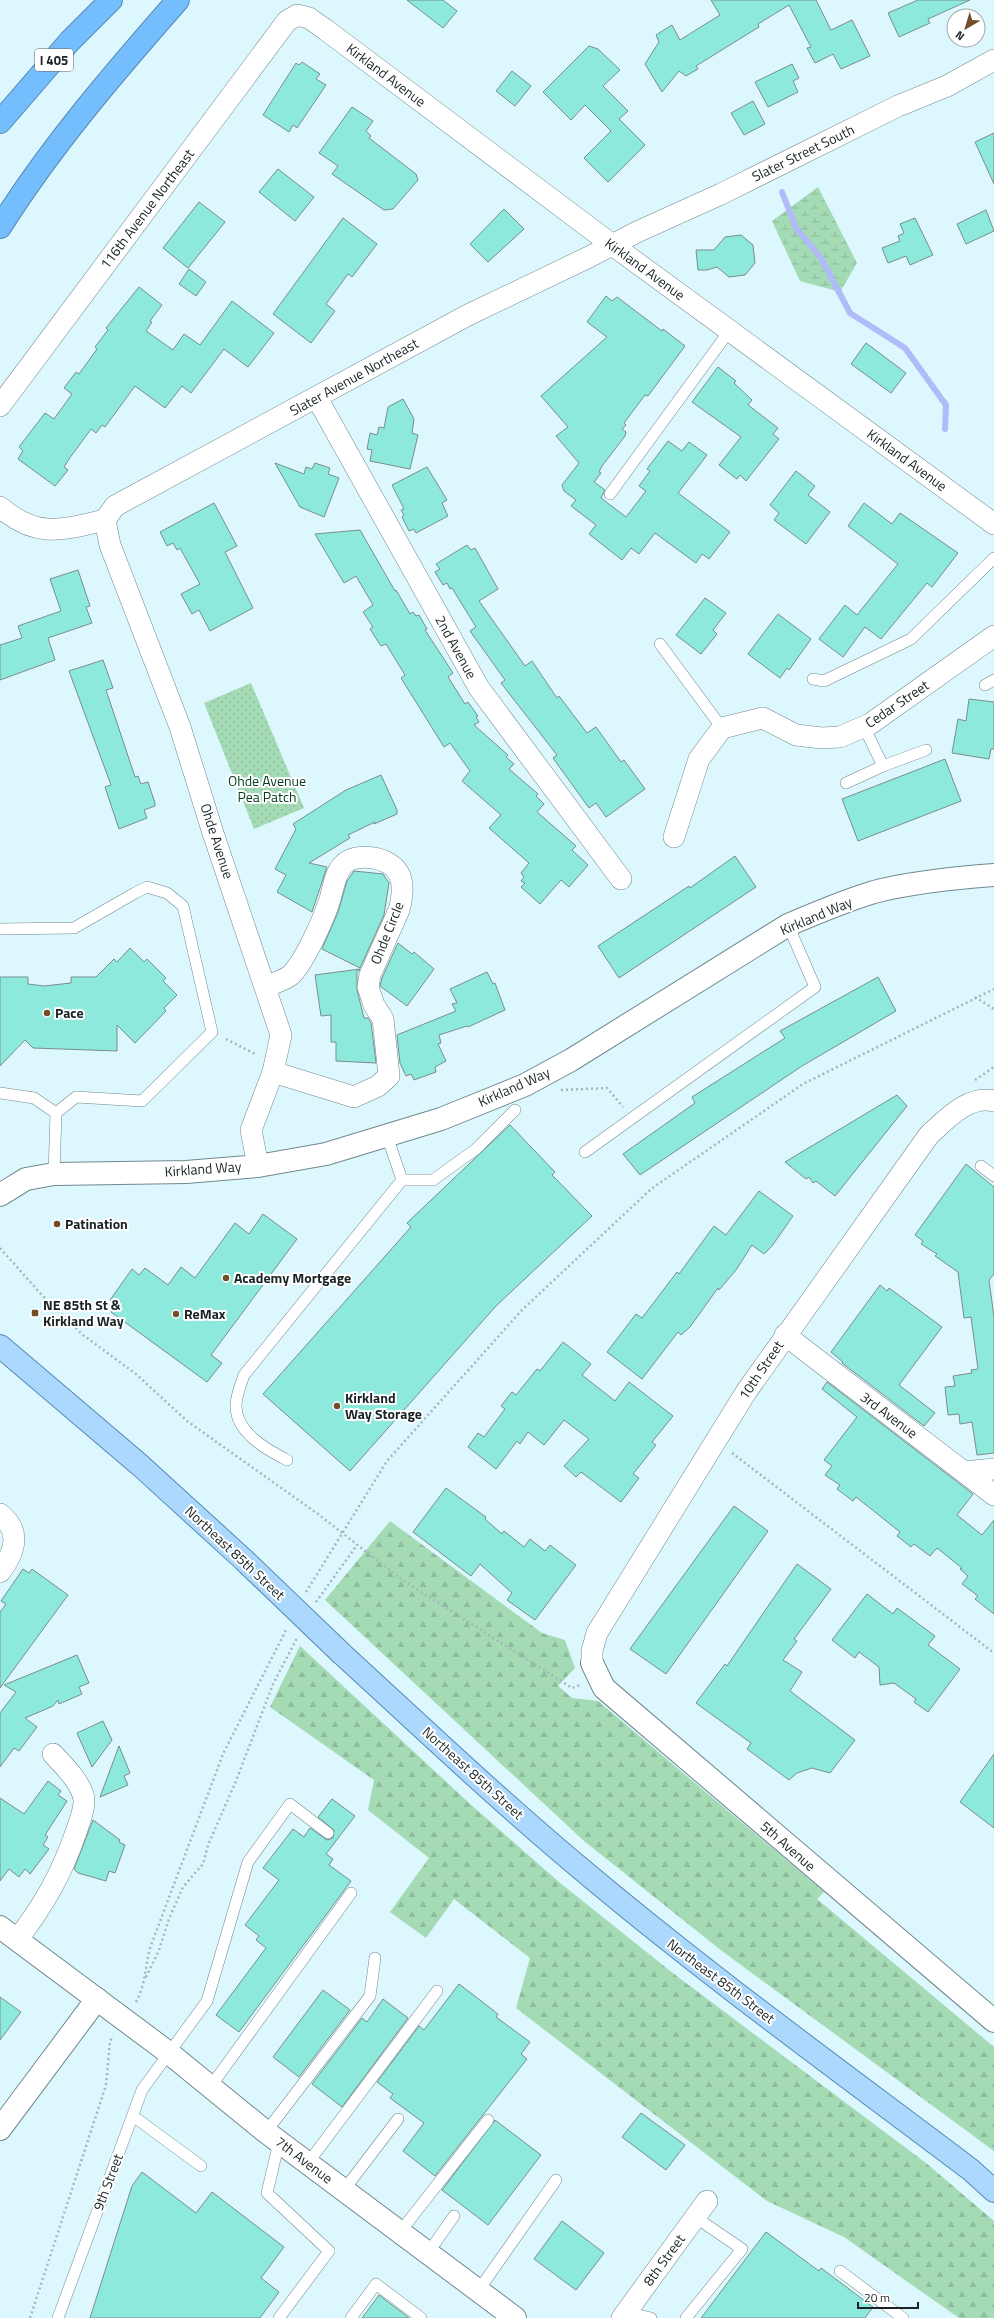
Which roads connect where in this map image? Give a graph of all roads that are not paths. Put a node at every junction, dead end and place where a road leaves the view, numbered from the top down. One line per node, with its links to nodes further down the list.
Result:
1 (111, 0): 5 (highway, I 405)
2 (178, 0): 6 (highway)
3 (297, 15): 7 (street, Kirkland Avenue); 10 (street, 116th Avenue Northeast)
4 (994, 60): 7 (street, Slater Street South)
5 (0, 122)
6 (0, 227)
7 (611, 244): 8 (street, Kirkland Avenue); 9 (street, Slater Avenue Northeast)
8 (730, 330): 11 (lane); 14 (street, Kirkland Avenue)
9 (318, 398): 13 (street, Slater Avenue Northeast); 26 (street, 2nd Avenue)
10 (0, 406)
11 (610, 494)
12 (0, 507): 13 (street)
13 (105, 520): 29 (street, Ohde Avenue)
14 (994, 524)
15 (994, 558): 18 (lane)
16 (994, 636): 19 (street, Cedar Street)
17 (660, 644): 20 (lane)
18 (812, 679)
19 (864, 726): 20 (street, Cedar Street); 22 (lane)
20 (722, 728): 24 (street)
21 (926, 750): 22 (lane)
22 (884, 766): 23 (lane)
23 (846, 782)
24 (674, 837)
25 (994, 875): 27 (street, Kirkland Way)
26 (621, 880)
27 (788, 925): 35 (street, Kirkland Way); 36 (lane)
28 (0, 930): 34 (lane)
29 (266, 987): 30 (street, Ohde Avenue); 30 (street, Ohde Circle)
30 (268, 1065): 37 (street, Ohde Avenue)
31 (0, 1093): 34 (lane)
32 (994, 1101): 43 (street, 10th Street)
33 (515, 1110): 41 (lane)
34 (56, 1113): 39 (lane)
35 (387, 1136): 37 (street, Kirkland Way); 41 (lane)
36 (585, 1152)
37 (258, 1166): 39 (street, Kirkland Way)
38 (981, 1166): 40 (lane)
39 (54, 1174): 42 (street, Kirkland Way)
40 (994, 1176)
41 (402, 1180): 45 (lane)
42 (0, 1194)
43 (784, 1335): 47 (street, 3rd Avenue); 51 (street, 10th Street)
44 (0, 1346): 70 (main road, Northeast 85th Street, bridge)
45 (287, 1460)
46 (994, 1469): 47 (street)
47 (965, 1472): 48 (street, 3rd Avenue)
48 (994, 1494)
49 (1, 1514): 50 (street)
50 (0, 1572)
51 (589, 1672): 60 (street, 5th Avenue)
52 (53, 1754): 56 (street)
53 (328, 1833): 61 (lane, 9th Street)
54 (351, 1893): 62 (lane)
55 (0, 1927): 56 (street, 7th Avenue)
56 (17, 1940): 59 (street, 7th Avenue)
57 (375, 1958): 67 (lane)
58 (437, 1991): 68 (lane)
59 (97, 1999): 61 (street, 7th Avenue); 66 (street)
60 (994, 2021)
61 (169, 2053): 62 (street, 7th Avenue); 63 (lane, 9th Street)
62 (211, 2086): 67 (street, 7th Avenue)
63 (133, 2116): 69 (lane); 82 (lane, 9th Street)
64 (398, 2119): 73 (lane)
65 (488, 2120): 77 (lane)
66 (0, 2129)
67 (273, 2137): 68 (street, 7th Avenue); 83 (lane)
68 (308, 2163): 73 (street, 7th Avenue)
69 (201, 2166)
70 (971, 2170): 72 (main road, Northeast 85th Street); 74 (main road, Northeast 85th Street)
71 (556, 2180): 80 (lane)
72 (994, 2183)
73 (344, 2190): 77 (street, 7th Avenue)
74 (994, 2191)
75 (701, 2209): 81 (street, 8th Street); 88 (lane)
76 (454, 2216): 78 (lane)
77 (400, 2232): 78 (street, 7th Avenue)
78 (428, 2253): 80 (street, 7th Avenue)
79 (840, 2271): 89 (lane)
80 (478, 2291): 86 (street, 7th Avenue)
81 (624, 2315): 87 (lane)
82 (58, 2318)
83 (279, 2318)
84 (351, 2318): 85 (lane)
85 (422, 2318)
86 (515, 2318)
87 (651, 2318)
88 (686, 2318)
89 (903, 2318)

